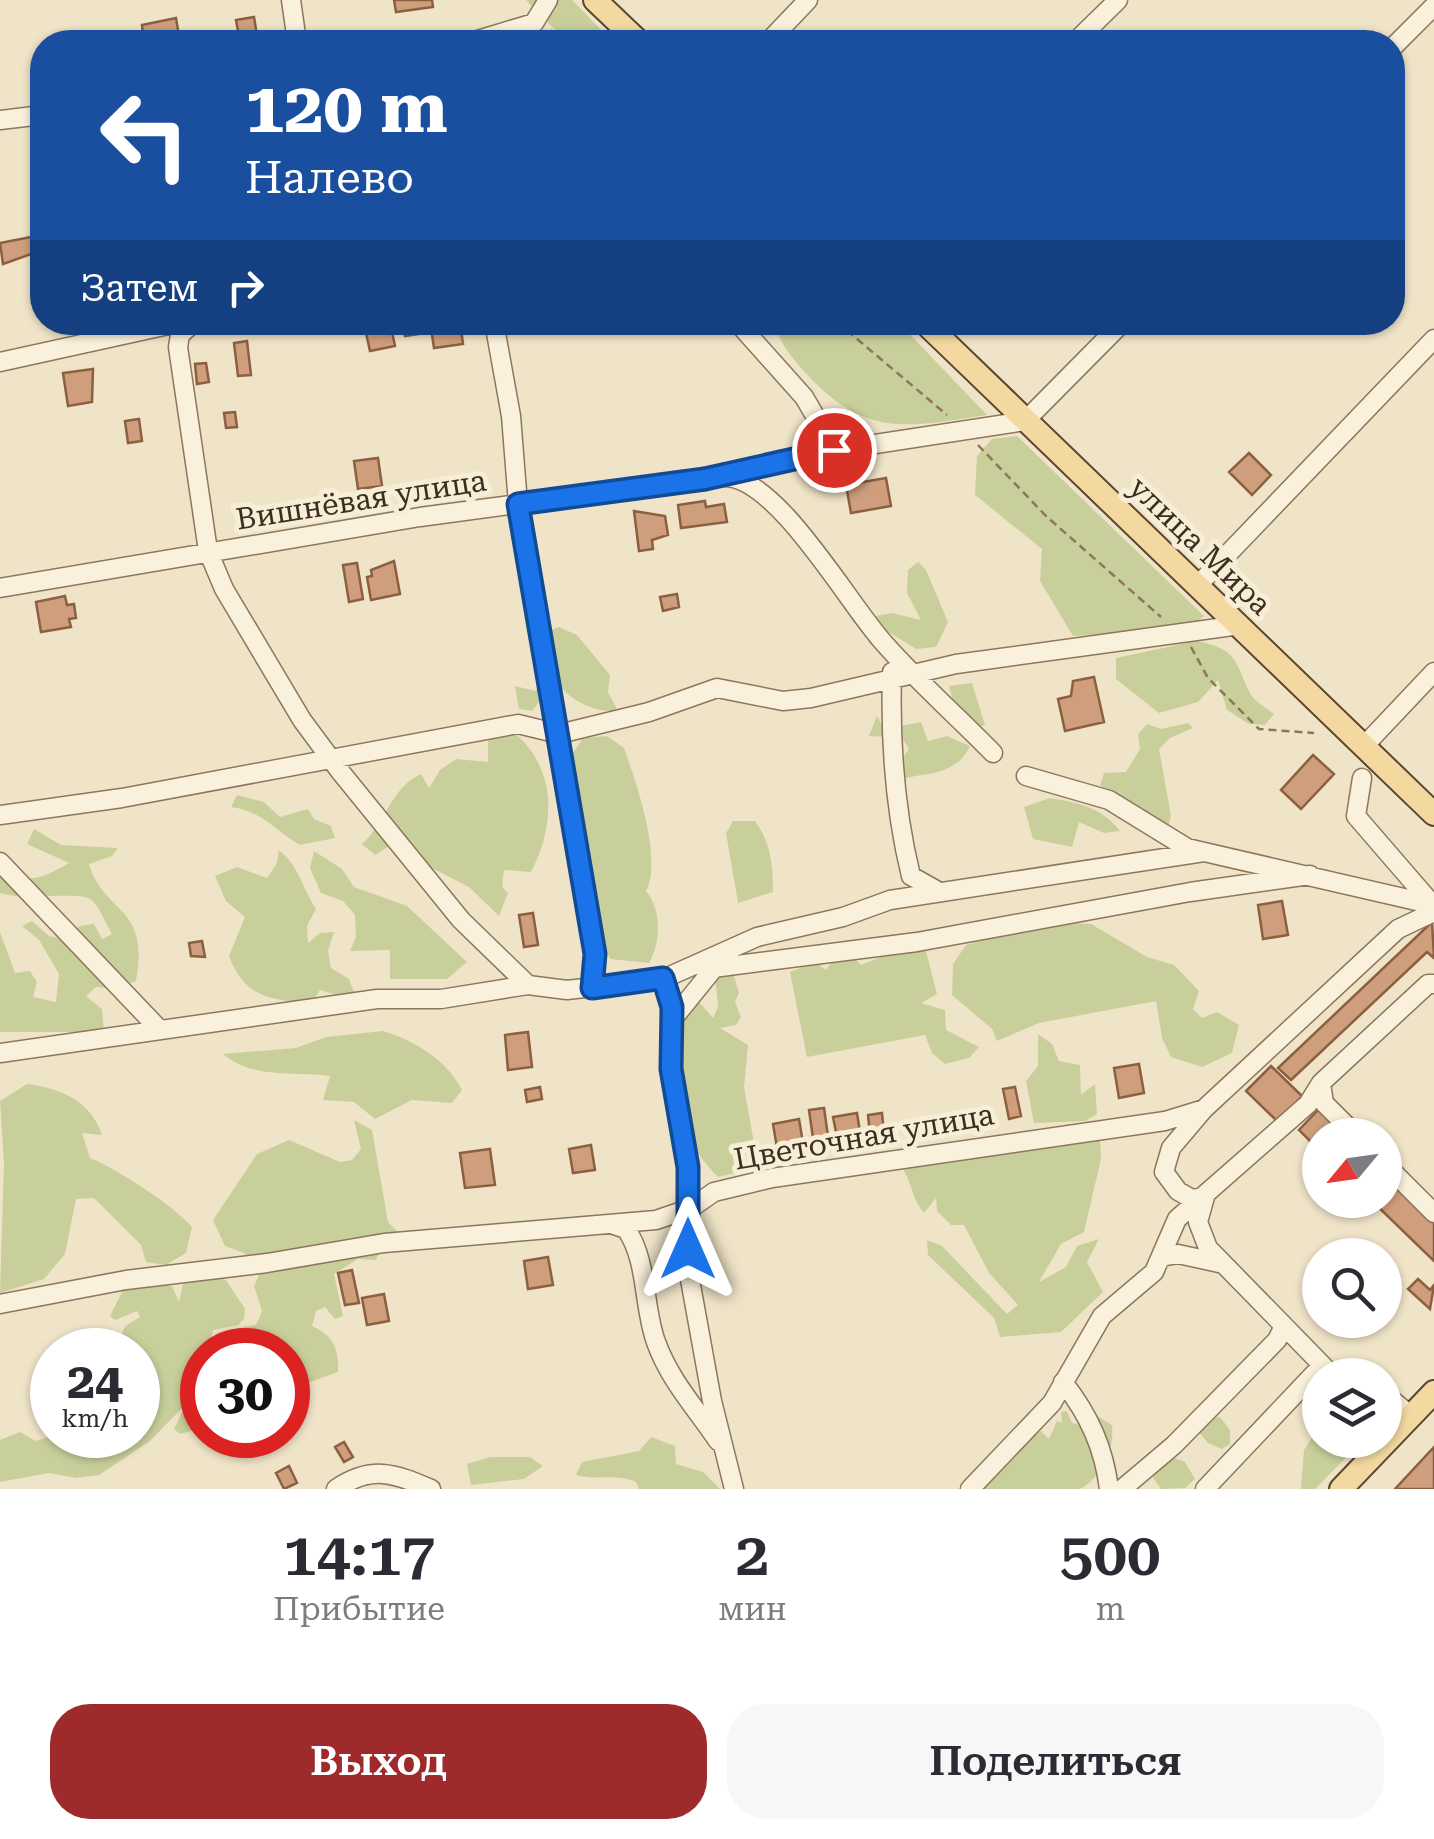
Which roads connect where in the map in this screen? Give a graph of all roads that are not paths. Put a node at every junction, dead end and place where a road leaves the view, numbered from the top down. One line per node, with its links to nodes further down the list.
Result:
1 (291, 0): 7 (street)
2 (548, 0): 8 (street)
3 (594, 0): 9 (main road)
4 (808, 0): 10 (street)
5 (1118, 0): 11 (street)
6 (1434, 6): 12 (street)
7 (295, 30)
8 (510, 30)
9 (626, 30)
10 (779, 30)
11 (1087, 30)
12 (1405, 35)
13 (30, 116): 14 (street)
14 (0, 120)
15 (111, 335): 22 (street)
16 (180, 335): 27 (street)
17 (496, 335): 26 (street)
18 (749, 335): 24 (street)
19 (937, 335): 23 (main road, улица Мира)
20 (1109, 335): 23 (street)
21 (1434, 338): 28 (street)
22 (0, 362)
23 (1026, 421): 24 (street, Вишнёвая улица); 28 (main road, улица Мира)
24 (834, 450): 25 (street, Вишнёвая улица)
25 (705, 479): 26 (street, Вишнёвая улица); 31 (street)
26 (518, 504): 27 (street, Вишнёвая улица); 35 (street)
27 (208, 552): 29 (street, Вишнёвая улица); 38 (street)
28 (1199, 584): 30 (main road, улица Мира)
29 (0, 588)
30 (1240, 625): 33 (street); 36 (main road, улица Мира)
31 (887, 647): 33 (street); 34 (street)
32 (1434, 672): 36 (street)
33 (914, 673): 34 (street); 37 (street)
34 (892, 679): 35 (street); 46 (street)
35 (558, 734): 38 (street); 52 (street)
36 (1364, 746): 41 (main road, улица Мира)
37 (993, 753)
38 (332, 759): 42 (street); 51 (street)
39 (1026, 776): 43 (street)
40 (1362, 778): 47 (street)
41 (1434, 814)
42 (0, 816)
43 (1204, 852): 45 (street); 46 (street)
44 (0, 862): 54 (street)
45 (1310, 875): 47 (street); 48 (street)
46 (942, 891): 48 (street)
47 (1433, 907): 57 (street, Цветочная улица)
48 (720, 961): 49 (street); 53 (street)
49 (663, 978): 52 (street); 53 (street)
50 (1434, 984): 56 (street)
51 (528, 985): 52 (street); 54 (street)
52 (592, 988)
53 (672, 1020): 61 (street)
54 (159, 1030): 55 (street)
55 (0, 1053)
56 (1320, 1083): 58 (street); 60 (street)
57 (1204, 1109): 60 (street); 61 (street, Цветочная улица)
58 (1339, 1118)
59 (1402, 1181): 62 (street)
60 (1205, 1196): 64 (street); 65 (street)
61 (688, 1209): 63 (street, Цветочная улица); 74 (street)
62 (1434, 1213)
63 (610, 1225): 66 (street, Цветочная улица); 74 (street)
64 (1161, 1257): 65 (street); 69 (street)
65 (1219, 1262): 67 (street)
66 (0, 1304)
67 (1284, 1326): 68 (street); 80 (street)
68 (1315, 1358)
69 (1064, 1382): 78 (street); 79 (street)
70 (1302, 1384): 81 (street)
71 (1434, 1392): 73 (main road)
72 (1402, 1408): 73 (street)
73 (1411, 1416): 82 (main road)
74 (726, 1454): 77 (street)
75 (336, 1489): 76 (street)
76 (430, 1489)
77 (734, 1489)
78 (970, 1489)
79 (1109, 1489)
80 (1122, 1489)
81 (1206, 1489)
82 (1340, 1489)

